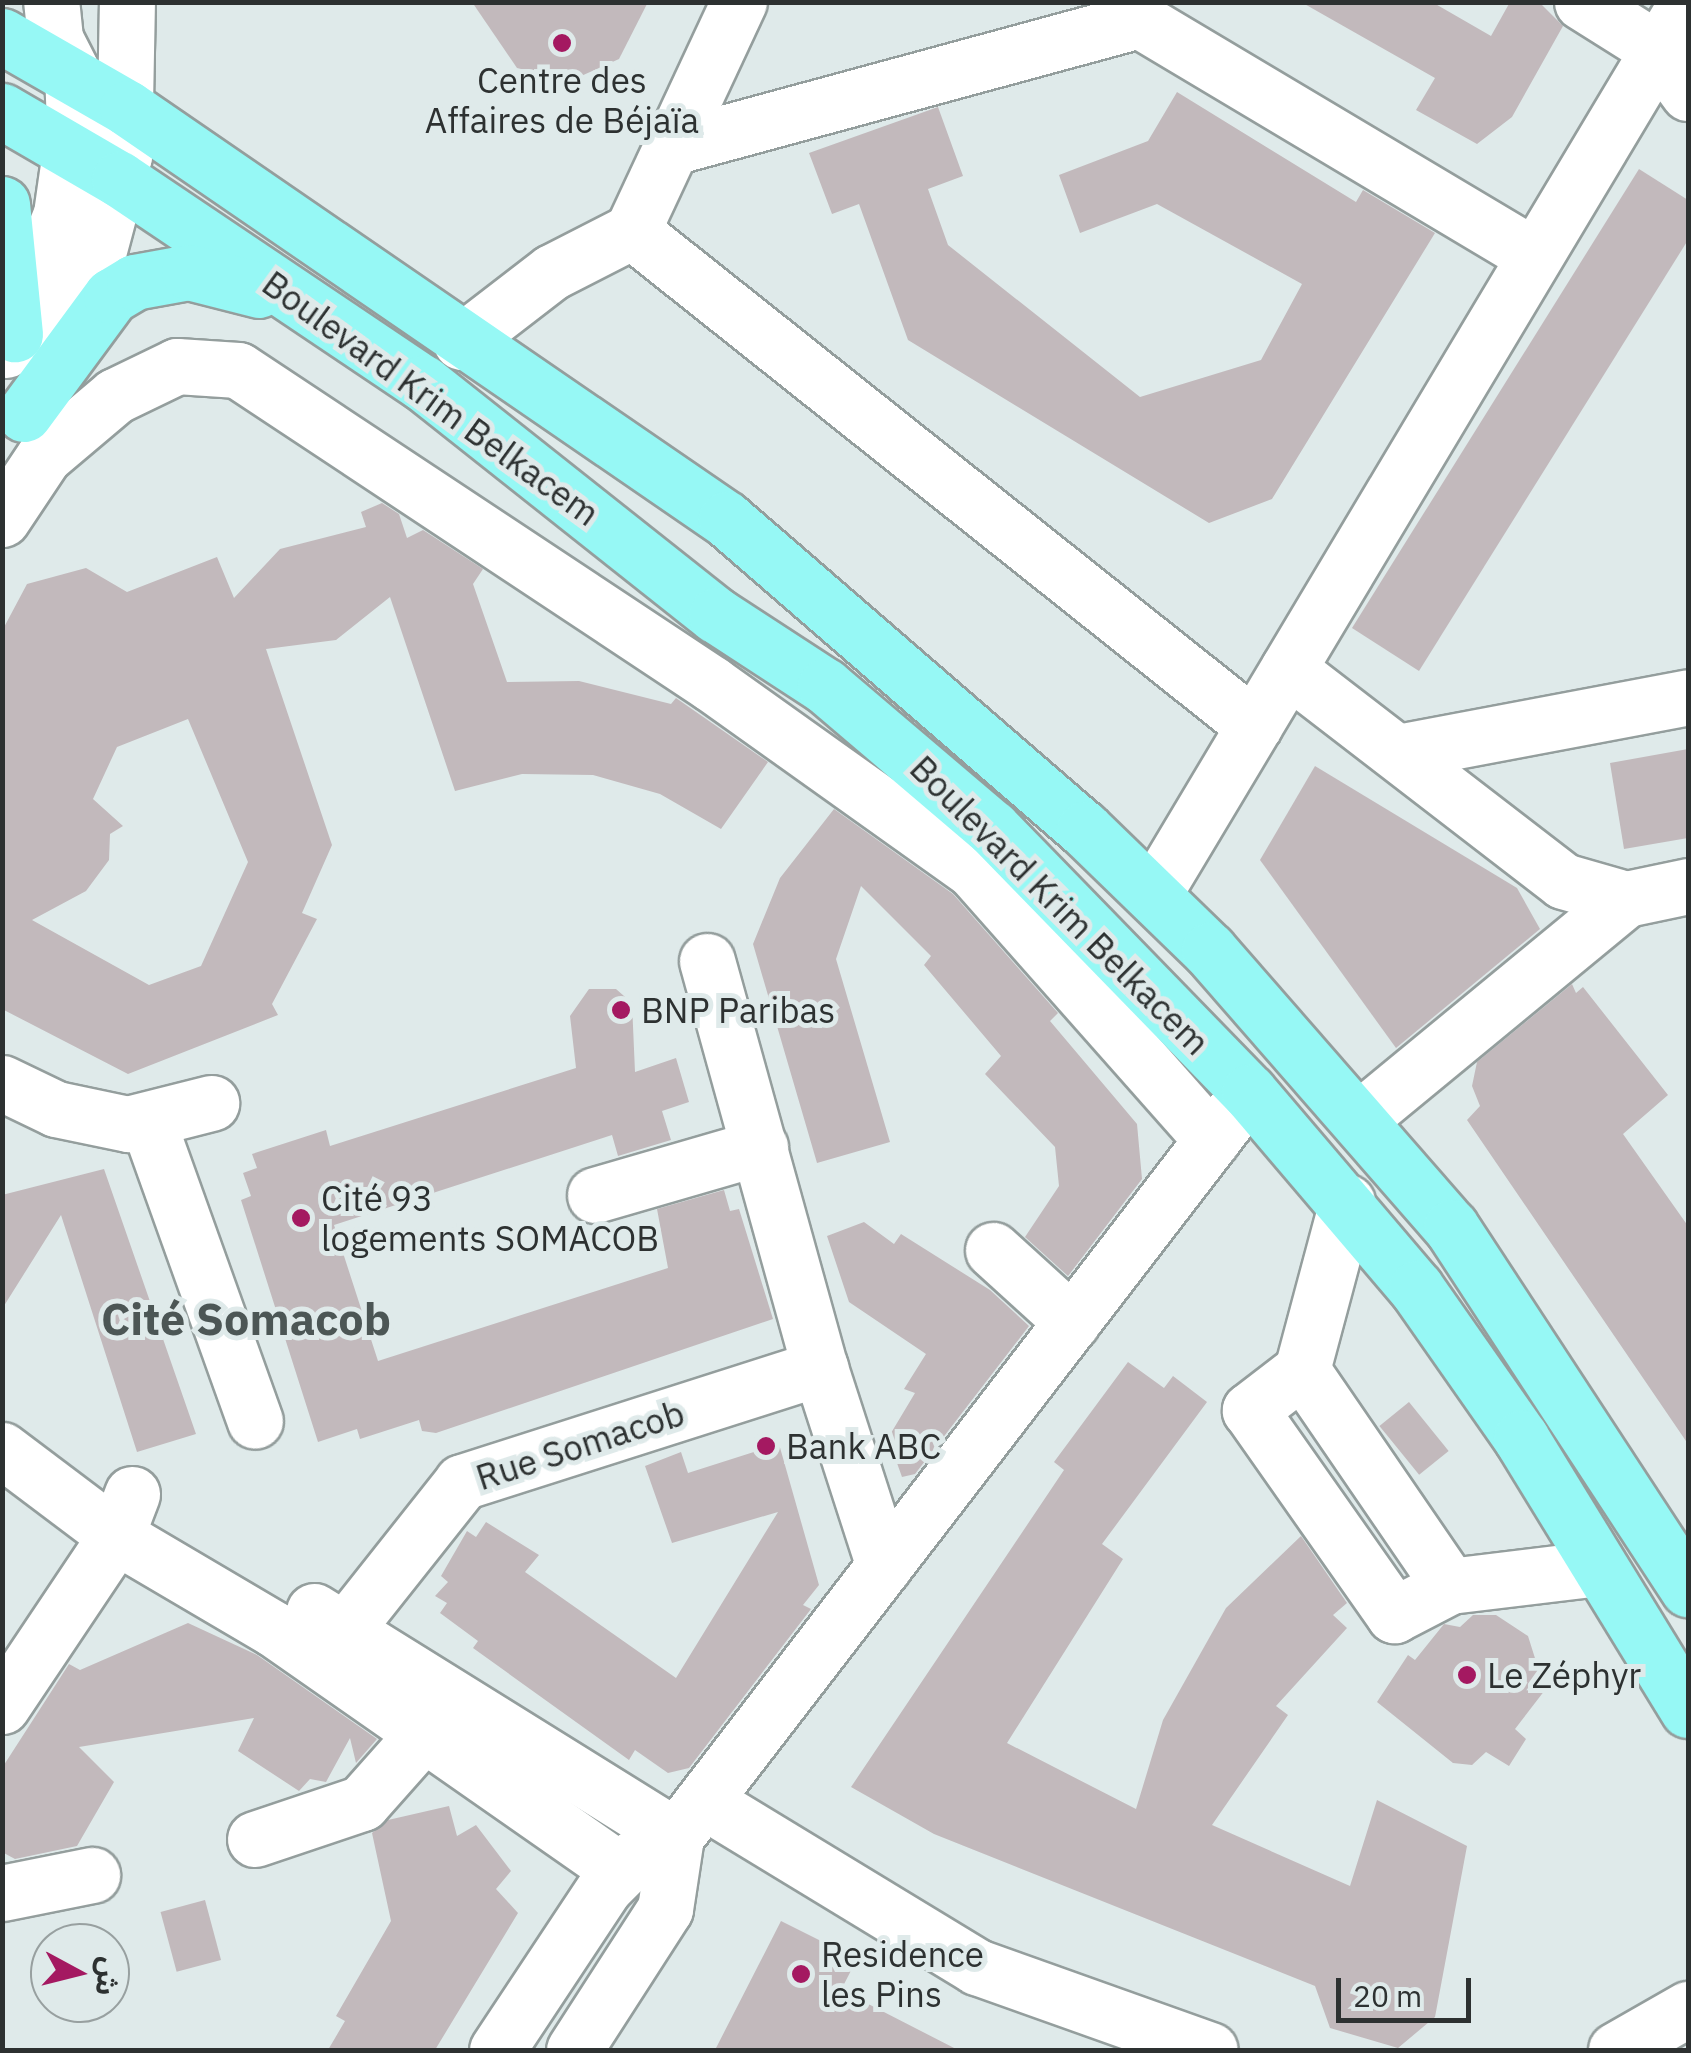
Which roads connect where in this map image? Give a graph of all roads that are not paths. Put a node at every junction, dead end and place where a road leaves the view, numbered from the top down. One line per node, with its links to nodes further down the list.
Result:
1 (51, 2): 9 (street)
2 (127, 2): 11 (street)
3 (738, 2): 13 (street)
4 (1582, 2): 8 (street)
5 (1687, 2): 8 (street)
6 (1136, 11): 13 (street); 18 (street)
7 (2, 36): 9 (main road, Boulevard Krim Belkacem)
8 (1655, 48): 10 (street); 18 (street)
9 (72, 72): 11 (main road, Boulevard Krim Belkacem); 14 (street)
10 (1688, 93)
11 (126, 108): 15 (street); 20 (main road, Boulevard Krim Belkacem)
12 (2, 111): 14 (main road, Boulevard Krim Belkacem)
13 (672, 147): 17 (street)
14 (70, 150): 15 (main road, Boulevard Krim Belkacem); 21 (street)
15 (119, 179): 19 (main road, Boulevard Krim Belkacem); 22 (street)
16 (2, 204): 21 (main road)
17 (632, 231): 20 (street); 26 (street)
18 (1533, 254): 24 (street)
19 (317, 312): 22 (main road); 32 (main road, Boulevard Krim Belkacem)
20 (461, 342): 29 (main road, Boulevard Krim Belkacem)
21 (8, 345)
22 (14, 433)
23 (2, 519): 37 (street)
24 (1288, 669): 26 (street); 27 (street)
25 (1688, 698): 27 (street)
26 (1254, 726): 29 (street)
27 (1403, 751): 30 (street)
28 (1688, 886): 30 (street)
29 (1154, 894): 35 (main road, Boulevard Krim Belkacem)
30 (1626, 899): 35 (street)
31 (707, 961): 38 (street)
32 (1248, 1092): 37 (street); 40 (main road, Boulevard Krim Belkacem)
33 (210, 1103): 36 (street)
34 (36, 1107): 36 (street)
35 (1359, 1120): 50 (main road, Boulevard Krim Belkacem)
36 (149, 1125): 44 (street)
37 (1212, 1140): 42 (street)
38 (760, 1146): 39 (street); 43 (street)
39 (595, 1195)
40 (1346, 1202): 48 (main road, Boulevard Krim Belkacem); 48 (street)
41 (993, 1250): 42 (street)
42 (1072, 1322): 47 (street)
43 (820, 1368): 47 (street); 51 (street, Rue Somacob)
44 (255, 1422)
45 (2, 1450): 46 (street)
46 (124, 1515): 52 (street); 54 (street)
47 (884, 1566): 55 (street)
48 (1599, 1568): 53 (main road, Boulevard Krim Belkacem)
49 (274, 1585): 51 (street)
50 (1688, 1589)
51 (344, 1631): 54 (street)
52 (2, 1706)
53 (1688, 1710)
54 (439, 1716): 55 (street); 56 (street); 57 (street)
55 (690, 1819): 57 (street); 62 (street); 63 (street)
56 (255, 1839)
57 (619, 1870): 61 (street)
58 (92, 1875): 59 (street)
59 (2, 1893)
60 (1688, 2009): 64 (street)
61 (496, 2050)
62 (574, 2050)
63 (1210, 2050)
64 (1616, 2050)

